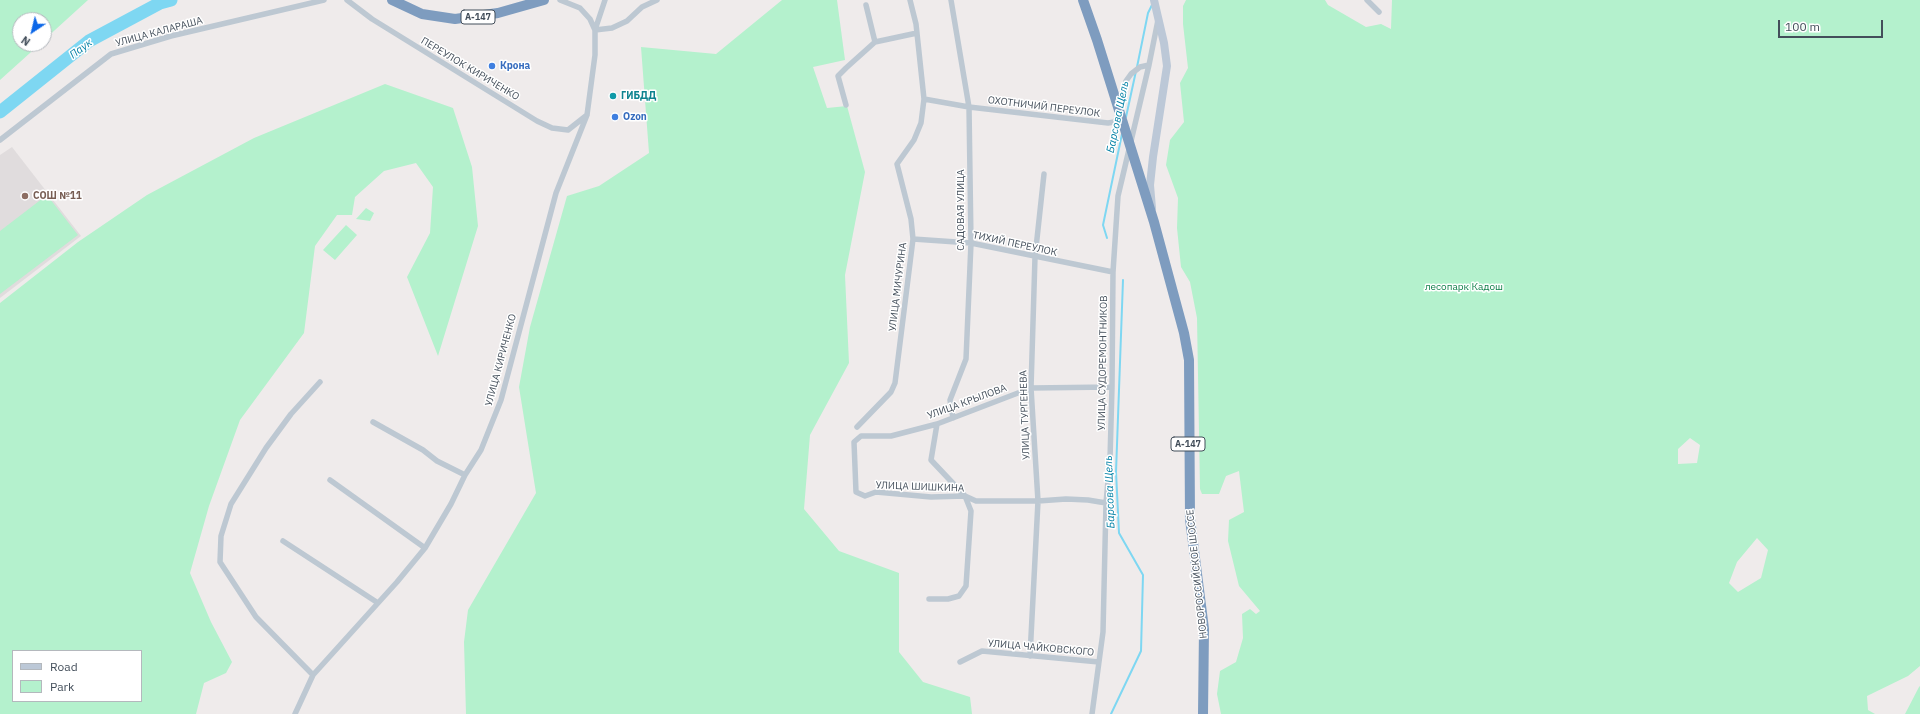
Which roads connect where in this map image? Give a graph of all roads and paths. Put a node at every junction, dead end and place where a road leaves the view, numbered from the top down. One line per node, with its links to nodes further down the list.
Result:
1 (324, 0): 24 (street, УЛИЦА КАЛАРАША)
2 (347, 0): 23 (street, ПЕРЕУЛОК КИРИЧЕНКО)
3 (392, 0): 4 (highway, А-147)
4 (544, 0)
5 (560, 0): 16 (street)
6 (605, 0): 16 (street)
7 (656, 0): 16 (street)
8 (910, 0): 17 (street, УЛИЦА МИЧУРИНА)
9 (951, 0): 22 (street, САДОВАЯ УЛИЦА)
10 (1083, 0): 26 (highway, НОВОРОССИЙСКОЕ ШОССЕ / А-147)
11 (1154, 0): 15 (main road, НОВОРОССИЙСКОЕ ШОССЕ)
12 (1366, 0): 14 (street)
13 (866, 5): 18 (street)
14 (1379, 12)
15 (1158, 14): 19 (street, УЛИЦА СУДОРЕМОНТНИКОВ); 26 (main road, НОВОРОССИЙСКОЕ ШОССЕ)
16 (595, 30): 23 (street, УЛИЦА КИРИЧЕНКО)
17 (917, 33): 18 (street); 20 (street, УЛИЦА МИЧУРИНА)
18 (875, 42): 21 (street)
19 (1149, 65): 22 (street, ОХОТНИЧИЙ ПЕРЕУЛОК); 30 (street, УЛИЦА СУДОРЕМОНТНИКОВ)
20 (924, 99): 22 (street, ОХОТНИЧИЙ ПЕРЕУЛОК); 27 (street, УЛИЦА МИЧУРИНА)
21 (846, 105)
22 (969, 107): 28 (street, САДОВАЯ УЛИЦА)
23 (587, 115): 39 (street, УЛИЦА КИРИЧЕНКО)
24 (0, 140)
25 (1044, 174): 29 (street, УЛИЦА ТУРГЕНЕВА)
26 (1154, 222): 54 (highway, НОВОРОССИЙСКОЕ ШОССЕ / А-147)
27 (913, 239): 28 (street, ТИХИЙ ПЕРЕУЛОК); 37 (street, УЛИЦА МИЧУРИНА)
28 (970, 243): 29 (street, ТИХИЙ ПЕРЕУЛОК); 34 (street, САДОВАЯ УЛИЦА)
29 (1035, 257): 30 (street, ТИХИЙ ПЕРЕУЛОК); 32 (street, УЛИЦА ТУРГЕНЕВА)
30 (1113, 272): 33 (street, УЛИЦА СУДОРЕМОНТНИКОВ)
31 (320, 382): 51 (street)
32 (1031, 388): 33 (street, УЛИЦА КРЫЛОВА); 34 (street, УЛИЦА КРЫЛОВА); 42 (street, УЛИЦА ТУРГЕНЕВА)
33 (1112, 388): 43 (street, УЛИЦА СУДОРЕМОНТНИКОВ)
34 (953, 418): 36 (street, УЛИЦА КРЫЛОВА)
35 (373, 422): 39 (street)
36 (937, 424): 38 (street, УЛИЦА КРЫЛОВА); 41 (street)
37 (857, 427)
38 (854, 442): 41 (street, УЛИЦА ШИШКИНА)
39 (465, 475): 45 (street, УЛИЦА КИРИЧЕНКО)
40 (330, 480): 45 (street)
41 (964, 496): 42 (street, УЛИЦА ШИШКИНА); 46 (street)
42 (1038, 501): 43 (street, УЛИЦА ШИШКИНА); 48 (street, УЛИЦА ТУРГЕНЕВА)
43 (1106, 503): 50 (street, УЛИЦА СУДОРЕМОНТНИКОВ)
44 (283, 541): 47 (street)
45 (425, 548): 47 (street, УЛИЦА КИРИЧЕНКО)
46 (929, 599)
47 (378, 602): 51 (street, УЛИЦА КИРИЧЕНКО)
48 (1030, 656): 49 (street, УЛИЦА ЧАЙКОВСКОГО); 50 (street, УЛИЦА ЧАЙКОВСКОГО)
49 (960, 662)
50 (1099, 662): 53 (street, УЛИЦА СУДОРЕМОНТНИКОВ)
51 (313, 674): 52 (street, УЛИЦА КИРИЧЕНКО)
52 (295, 714)
53 (1092, 714)
54 (1202, 714)

